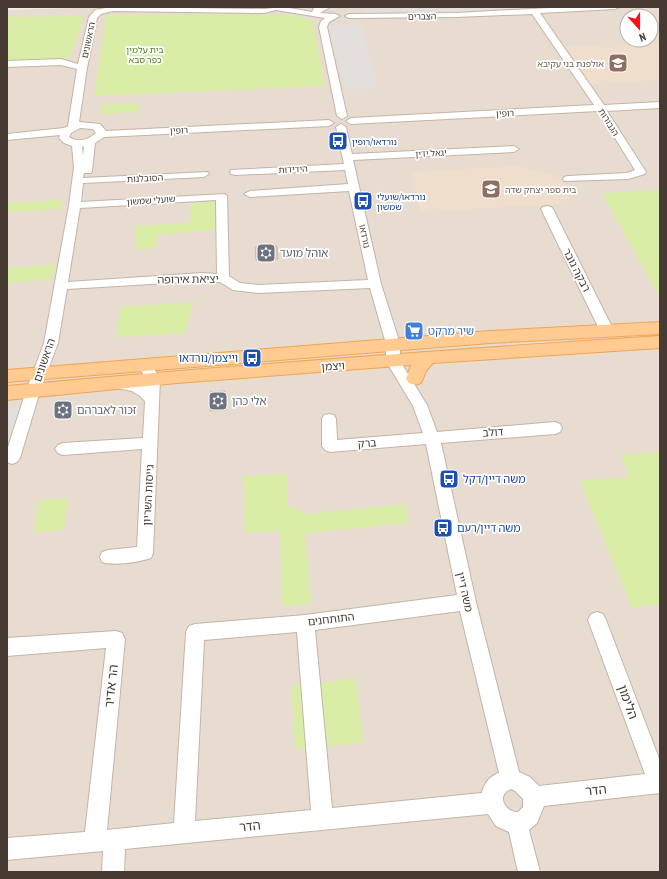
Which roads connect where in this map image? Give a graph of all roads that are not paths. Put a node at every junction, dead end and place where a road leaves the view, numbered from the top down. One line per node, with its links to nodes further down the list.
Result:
1 (326, 7): 6 (street)
2 (353, 7): 8 (street)
3 (615, 7): 5 (street, הצברים)
4 (276, 8): 6 (street); 10 (street, הראשונים)
5 (535, 12): 8 (street, הצברים); 15 (street, הגבורות)
6 (316, 14): 7 (street); 16 (street, נורדאו)
7 (335, 16): 8 (street); 9 (street)
8 (353, 16): 9 (street)
9 (323, 27): 16 (street, נורדאו)
10 (85, 54): 11 (street); 13 (street, הראשונים)
11 (61, 62): 12 (street); 13 (street)
12 (7, 64)
13 (82, 68): 17 (street, הראשונים)
14 (660, 105): 15 (street, רופין)
15 (601, 108): 16 (street, רופין); 26 (street, הגבורות)
16 (340, 121): 18 (street, רופין); 23 (street, נורדאו)
17 (70, 129): 18 (street); 19 (street); 21 (street)
18 (101, 134): 20 (street)
19 (7, 137)
20 (90, 142): 21 (street); 27 (street, הראשונים)
21 (77, 143): 43 (street, הראשונים)
22 (514, 149): 23 (street, יגאל ידין)
23 (349, 162): 24 (street, הידידות); 28 (street, נורדאו)
24 (236, 172)
25 (204, 174): 27 (street, הסובלנות)
26 (568, 179)
27 (86, 181): 30 (street, הראשונים)
28 (354, 187): 29 (street); 33 (street, נורדאו)
29 (250, 194)
30 (82, 205): 32 (street, שועלי שמשון); 34 (street, הראשונים)
31 (547, 210): 36 (street, רבקה גובר)
32 (223, 278): 33 (street, יציאת אירופה); 34 (street, יציאת אירופה)
33 (375, 284): 38 (street, נורדאו)
34 (70, 286): 43 (street, הראשונים)
35 (660, 328): 36 (main road, ויצמן)
36 (607, 331): 38 (main road, ויצמן)
37 (660, 342): 39 (main road, ויצמן)
38 (398, 355): 39 (main road, ויצמן); 40 (main road, ויצמן); 42 (street, משה דיין); 47 (street, משה דיין)
39 (429, 358): 42 (main road)
40 (149, 372): 43 (main road, ויצמן); 44 (main road, ויצמן); 46 (street, גייסות השריון)
41 (7, 376): 43 (main road, ויצמן)
42 (415, 379): 47 (street, משה דיין)
43 (42, 382): 44 (main road, ויצמן); 45 (main road, ויצמן); 53 (street)
44 (114, 383): 46 (street)
45 (7, 393)
46 (152, 400): 51 (street, גייסות השריון)
47 (420, 404): 50 (street, משה דיין)
48 (329, 419): 50 (street, ברק)
49 (555, 428): 50 (street, דולב)
50 (432, 437): 55 (street, משה דיין)
51 (150, 443): 52 (street); 54 (street, גייסות השריון)
52 (63, 450)
53 (12, 458)
54 (108, 557)
55 (467, 602): 57 (street, התותחנים); 59 (street, משה דיין)
56 (597, 620): 60 (street, הלימון)
57 (305, 622): 63 (street); 65 (street, התותחנים)
58 (7, 647): 66 (street, הר אדיר)
59 (511, 779): 61 (street); 62 (street)
60 (659, 783): 61 (street, הדר)
61 (533, 797): 64 (street)
62 (492, 803): 63 (street, הדר); 64 (street)
63 (322, 818): 65 (street, הדר)
64 (517, 823): 69 (street)
65 (194, 832): 66 (street, הדר)
66 (105, 841): 67 (street, הדר); 68 (street)
67 (7, 849)
68 (113, 872)
69 (529, 872)

